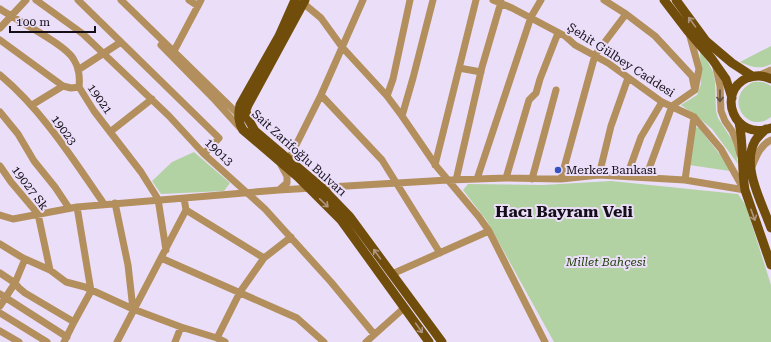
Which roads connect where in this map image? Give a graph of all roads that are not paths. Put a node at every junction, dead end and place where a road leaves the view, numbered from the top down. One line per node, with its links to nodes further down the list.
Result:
1 (26, 0): 20 (street)
2 (36, 0): 29 (street, 19013)
3 (78, 0): 26 (street)
4 (116, 0): 57 (street, Sait Zarifoğlu Bulvarı)
5 (121, 0): 28 (street, Sait Zarifoğlu Bulvarı)
6 (189, 0): 17 (street)
7 (363, 0): 27 (street)
8 (410, 0): 45 (street)
9 (432, 0): 53 (street)
10 (476, 0): 32 (street)
11 (541, 0): 21 (street)
12 (604, 0): 19 (street)
13 (664, 0): 23 (main road)
14 (676, 0): 37 (main road, one-way to 14)
15 (301, 1): 27 (street); 52 (main road); 58 (main road)
16 (497, 1): 21 (street, Şehit Gülbey Caddesi); 35 (street)
17 (199, 3): 28 (street)
18 (0, 9): 20 (street)
19 (626, 14): 30 (street); 43 (street)
20 (11, 16): 22 (street); 33 (street)
21 (531, 17): 24 (street, Şehit Gülbey Caddesi); 70 (street)
22 (0, 28)
23 (689, 32): 31 (main road); 43 (street)
24 (558, 34): 30 (street, Şehit Gülbey Caddesi); 71 (street)
25 (0, 40): 40 (street)
26 (121, 42): 29 (street); 61 (street)
27 (342, 47): 44 (street); 45 (street)
28 (174, 51): 52 (street, Sait Zarifoğlu Bulvarı)
29 (103, 53): 33 (street); 47 (street, 19013)
30 (595, 55): 38 (street, Şehit Gülbey Caddesi); 74 (street)
31 (712, 59): 46 (main road); 66 (street, one-way to 66)
32 (459, 68): 35 (street); 64 (street)
33 (78, 70): 41 (street)
34 (771, 70): 37 (street)
35 (481, 72): 75 (street)
36 (0, 75): 49 (street, 19023)
37 (756, 76): 39 (main road); 46 (main road)
38 (628, 78): 48 (street, Şehit Gülbey Caddesi); 67 (street)
39 (771, 79)
40 (63, 86): 41 (street, 19021); 49 (street)
41 (79, 87): 59 (street, 19021)
42 (556, 90): 73 (street)
43 (695, 90): 50 (street)
44 (321, 95): 63 (street); 77 (street)
45 (387, 96): 53 (street)
46 (732, 98): 55 (main road)
47 (152, 99): 59 (street); 61 (street, 19013)
48 (662, 102): 50 (street, Şehit Gülbey Caddesi); 68 (street)
49 (32, 105): 87 (street, 19023)
50 (672, 106): 54 (street, Şehit Gülbey Caddesi); 69 (street)
51 (0, 112): 88 (street)
52 (238, 114): 57 (main road); 58 (street, Sait Zarifoğlu Bulvarı)
53 (402, 116): 64 (street)
54 (694, 117): 76 (street); 81 (street)
55 (739, 122): 56 (main road); 66 (main road)
56 (770, 128): 66 (main road)
57 (243, 130): 62 (main road, Sait Zarifoğlu Bulvarı)
58 (255, 131): 63 (main road, Sait Zarifoğlu Bulvarı)
59 (110, 132): 85 (street, 19021)
60 (771, 140): 66 (street)
61 (204, 154): 82 (street, 19013)
62 (274, 156): 79 (main road, Sait Zarifoğlu Bulvarı); 80 (street)
63 (288, 159): 78 (main road, Sait Zarifoğlu Bulvarı)
64 (435, 165): 75 (street)
65 (0, 166): 90 (street, 19027 Sk)
66 (747, 170): 81 (main road); 92 (main road)
67 (600, 175): 68 (street); 74 (street)
68 (627, 176): 69 (street)
69 (646, 177): 76 (street)
70 (476, 178): 71 (street); 72 (street)
71 (506, 178): 73 (street)
72 (464, 179): 75 (street); 83 (street)
73 (532, 179): 74 (street)
74 (561, 179)
75 (452, 180): 77 (street); 83 (street)
76 (685, 180): 81 (street)
77 (397, 184): 78 (street); 97 (street)
78 (321, 187): 79 (street); 104 (main road, Sait Zarifoğlu Bulvarı, one-way to 78)
79 (308, 188): 80 (street); 110 (main road, Sait Zarifoğlu Bulvarı, one-way to 110)
80 (279, 190): 82 (street)
81 (744, 190): 101 (main road, one-way to 101)
82 (248, 193): 84 (street); 94 (street, 19013)
83 (459, 193): 93 (street)
84 (184, 198): 85 (street); 89 (street)
85 (158, 199): 86 (street); 96 (street)
86 (115, 203): 87 (street); 111 (street)
87 (104, 204): 88 (street)
88 (73, 208): 90 (street); 106 (street)
89 (186, 210): 96 (street); 99 (street)
90 (38, 214): 91 (street); 102 (street, 19027 Sk)
91 (0, 215)
92 (771, 228)
93 (489, 232): 97 (street); 128 (street)
94 (291, 237): 99 (street); 116 (street, 19013)
95 (0, 244): 100 (street)
96 (166, 250): 98 (street)
97 (440, 253): 104 (street)
98 (161, 258): 107 (street); 111 (street)
99 (264, 258): 107 (street)
100 (25, 259): 102 (street); 105 (street)
101 (771, 264)
102 (50, 270): 106 (street)
103 (0, 273): 105 (street)
104 (392, 274): 127 (main road, Sait Zarifoğlu Bulvarı)
105 (15, 283): 108 (street); 113 (street)
106 (91, 291): 111 (street); 113 (street)
107 (240, 292): 117 (street); 124 (street)
108 (3, 296): 109 (street); 118 (street)
109 (0, 306)
110 (404, 308): 116 (street); 126 (main road, Sait Zarifoğlu Bulvarı, one-way to 126)
111 (133, 309): 114 (street); 121 (street)
112 (0, 313): 120 (street)
113 (74, 322): 118 (street)
114 (181, 327): 117 (street); 122 (street)
115 (0, 330): 119 (street)
116 (374, 334): 125 (street)
117 (217, 338): 123 (street)
118 (66, 340)
119 (18, 342)
120 (47, 342)
121 (117, 342)
122 (175, 342)
123 (225, 342)
124 (324, 342)
125 (366, 342)
126 (429, 342)
127 (442, 342)
128 (546, 342)

